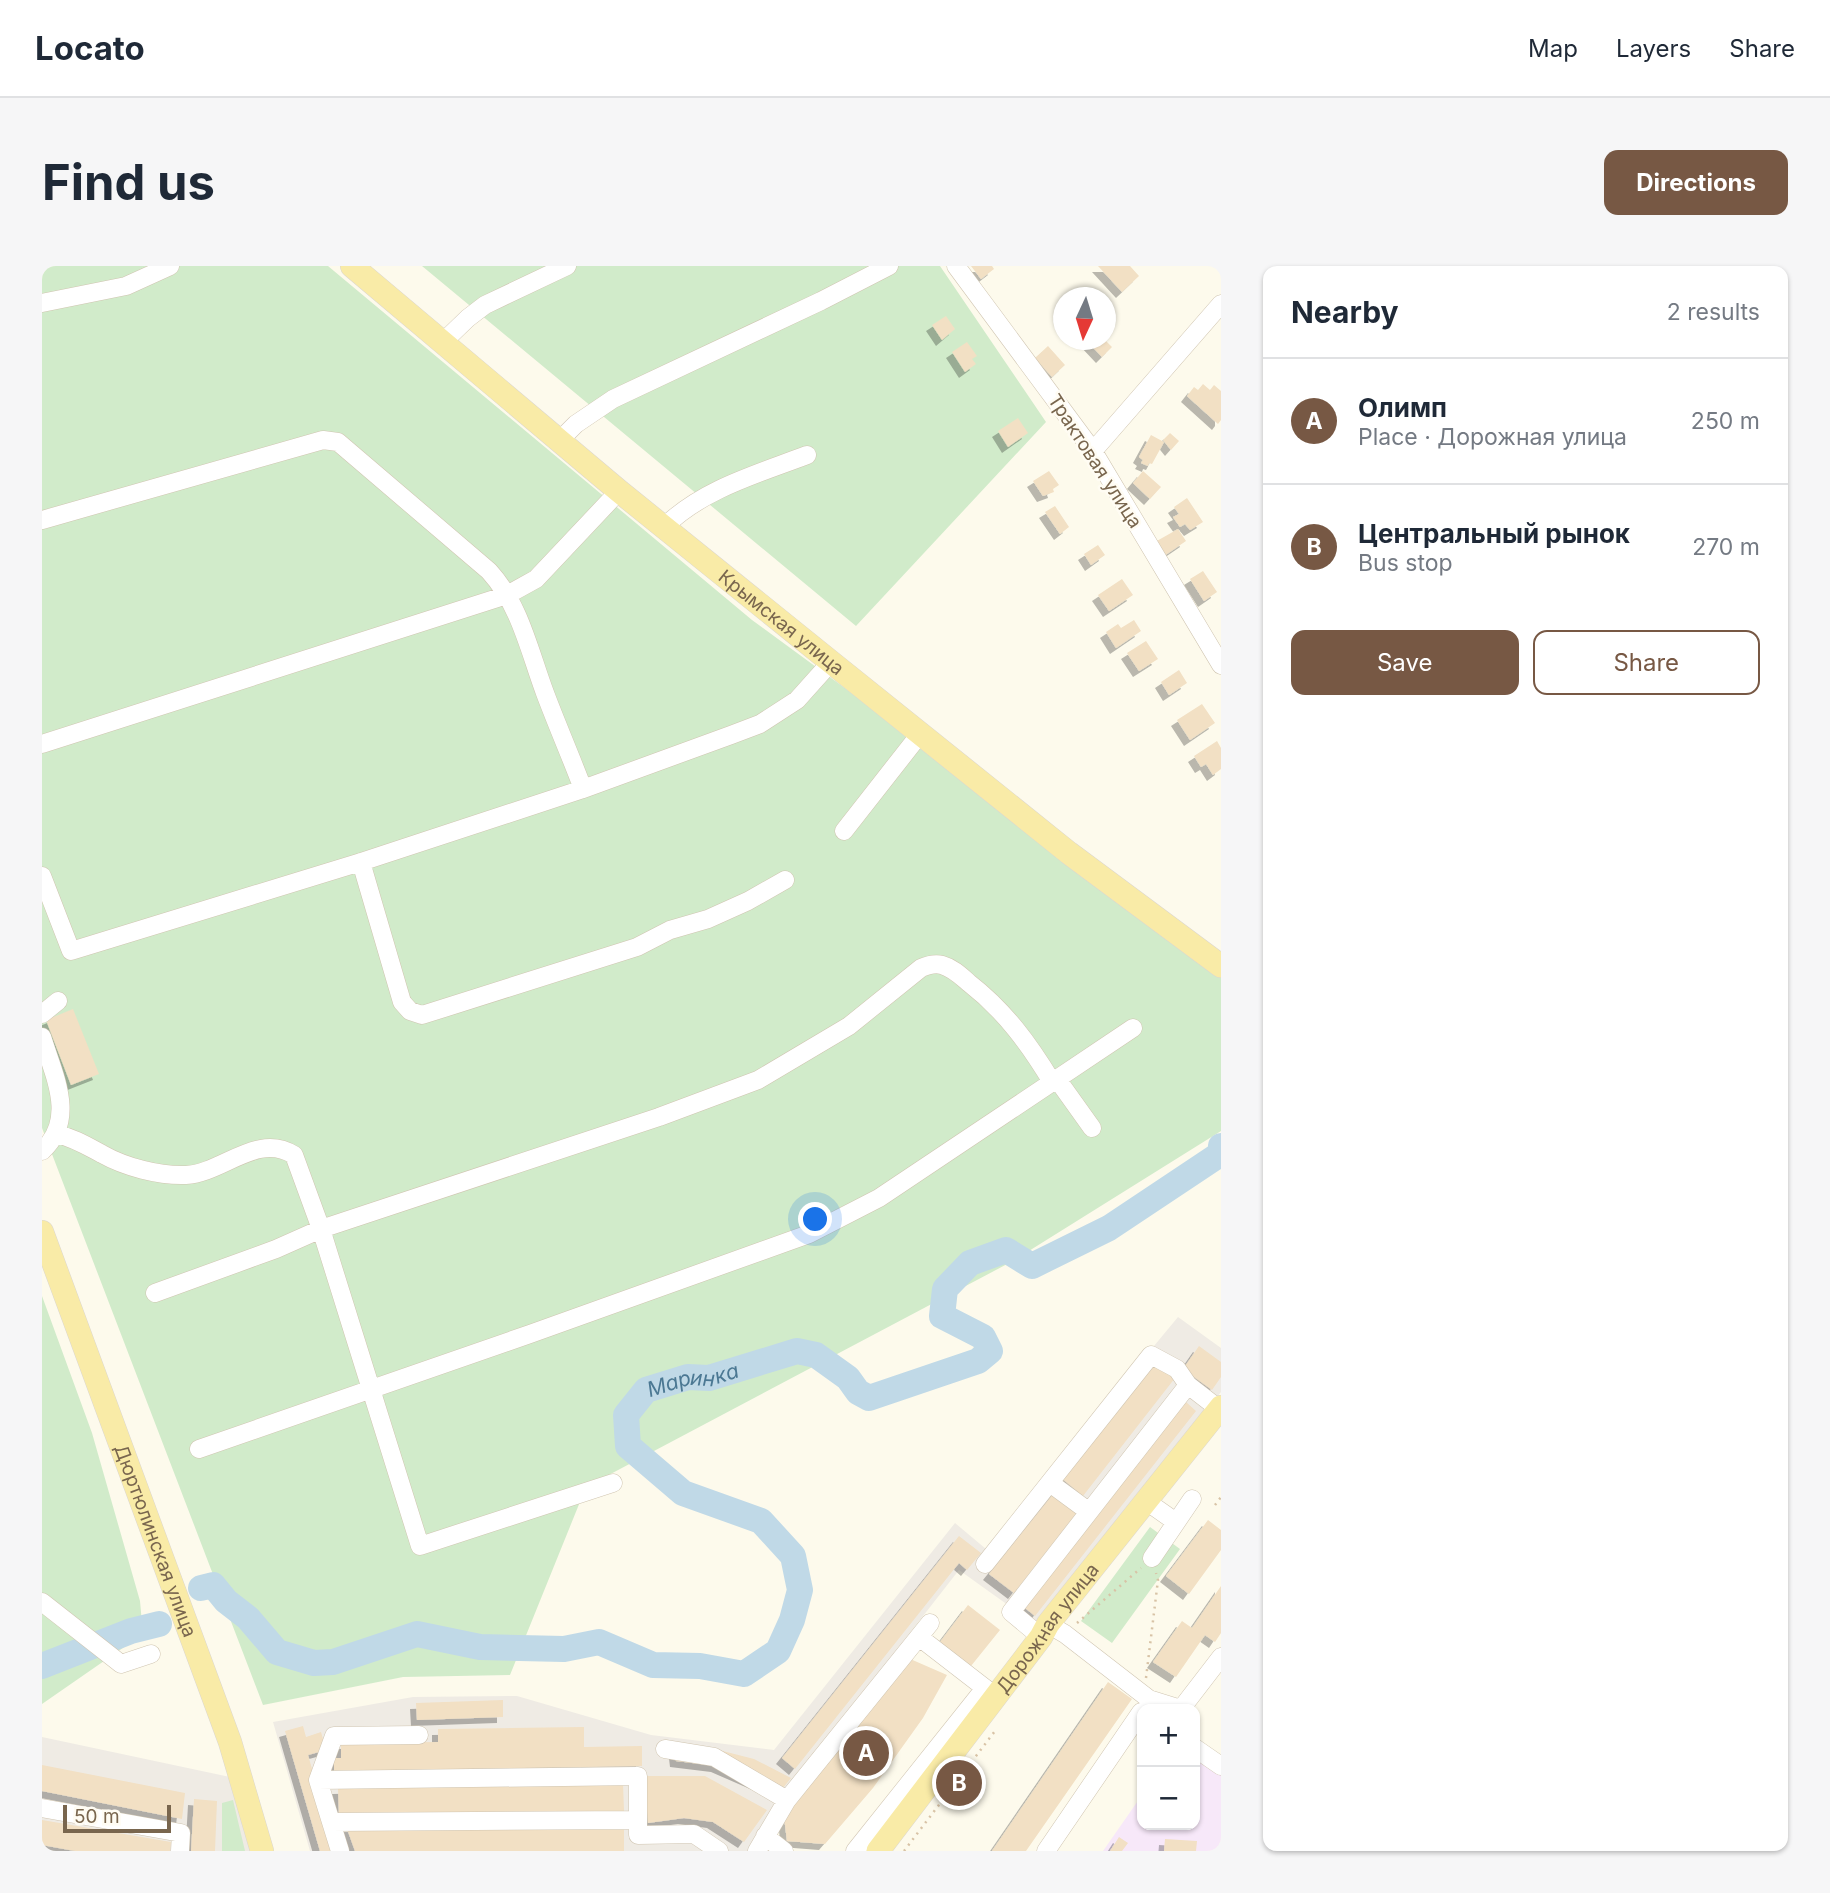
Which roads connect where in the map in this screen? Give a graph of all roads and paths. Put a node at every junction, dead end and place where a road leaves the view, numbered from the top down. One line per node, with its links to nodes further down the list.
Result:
1 (170, 266): 6 (street)
2 (352, 266): 8 (main road, Крымская улица)
3 (567, 266): 8 (street)
4 (889, 266): 9 (street)
5 (956, 266): 10 (street, Трактовая улица)
6 (42, 303)
7 (1221, 304): 10 (street)
8 (442, 343): 9 (main road, Крымская улица)
9 (559, 441): 12 (main road, Крымская улица)
10 (1093, 451): 17 (street, Трактовая улица)
11 (807, 455): 14 (street)
12 (619, 491): 14 (main road, Крымская улица); 15 (street)
13 (42, 520): 15 (street)
14 (664, 527): 16 (main road, Крымская улица)
15 (507, 595): 19 (street); 20 (street)
16 (831, 662): 18 (main road, Крымская улица); 20 (street)
17 (1221, 665)
18 (920, 734): 21 (street); 25 (main road, Крымская улица)
19 (42, 744)
20 (583, 789): 22 (street)
21 (844, 831)
22 (361, 862): 23 (street); 24 (street)
23 (42, 876)
24 (785, 880)
25 (1221, 966)
26 (58, 1001): 27 (street)
27 (42, 1014)
28 (1133, 1028): 30 (street)
29 (42, 1037): 32 (street)
30 (1054, 1080): 31 (street); 34 (street); 38 (street)
31 (1092, 1128)
32 (57, 1133): 33 (street); 34 (street)
33 (42, 1151)
34 (321, 1230): 36 (street); 38 (street)
35 (42, 1232): 71 (main road, Дюртюлинская улица)
36 (155, 1293)
37 (1188, 1385): 39 (street); 42 (street); 47 (street)
38 (371, 1388): 40 (street); 41 (street)
39 (1220, 1408): 45 (main road, Дорожная улица)
40 (199, 1449)
41 (613, 1482)
42 (1050, 1483): 47 (street); 50 (street)
43 (1221, 1497): 46 (path)
44 (1192, 1499): 48 (street)
45 (1146, 1501): 48 (street); 52 (main road, Дорожная улица)
46 (1216, 1505)
47 (1088, 1511): 52 (street)
48 (1176, 1522): 49 (street)
49 (1152, 1558): 52 (path); 55 (path)
50 (985, 1564)
51 (42, 1602): 53 (street)
52 (1051, 1631): 56 (main road, Дорожная улица); 57 (street)
53 (151, 1654)
54 (1221, 1657): 58 (street)
55 (1146, 1678)
56 (990, 1692): 65 (street); 75 (street); 76 (main road, Дорожная улица)
57 (1137, 1704)
58 (1185, 1704)
59 (1137, 1718): 77 (street)
60 (419, 1735): 64 (street)
61 (665, 1749): 65 (street)
62 (1200, 1751): 63 (street)
63 (1221, 1766)
64 (318, 1780): 67 (street); 68 (street)
65 (787, 1800): 69 (street)
66 (42, 1808): 70 (street)
67 (331, 1822): 68 (street); 72 (street)
68 (638, 1835): 73 (street)
69 (761, 1844): 74 (street)
70 (180, 1851)
71 (262, 1851)
72 (340, 1851)
73 (719, 1851)
74 (784, 1851)
75 (855, 1851)
76 (878, 1851)
77 (1046, 1851)

